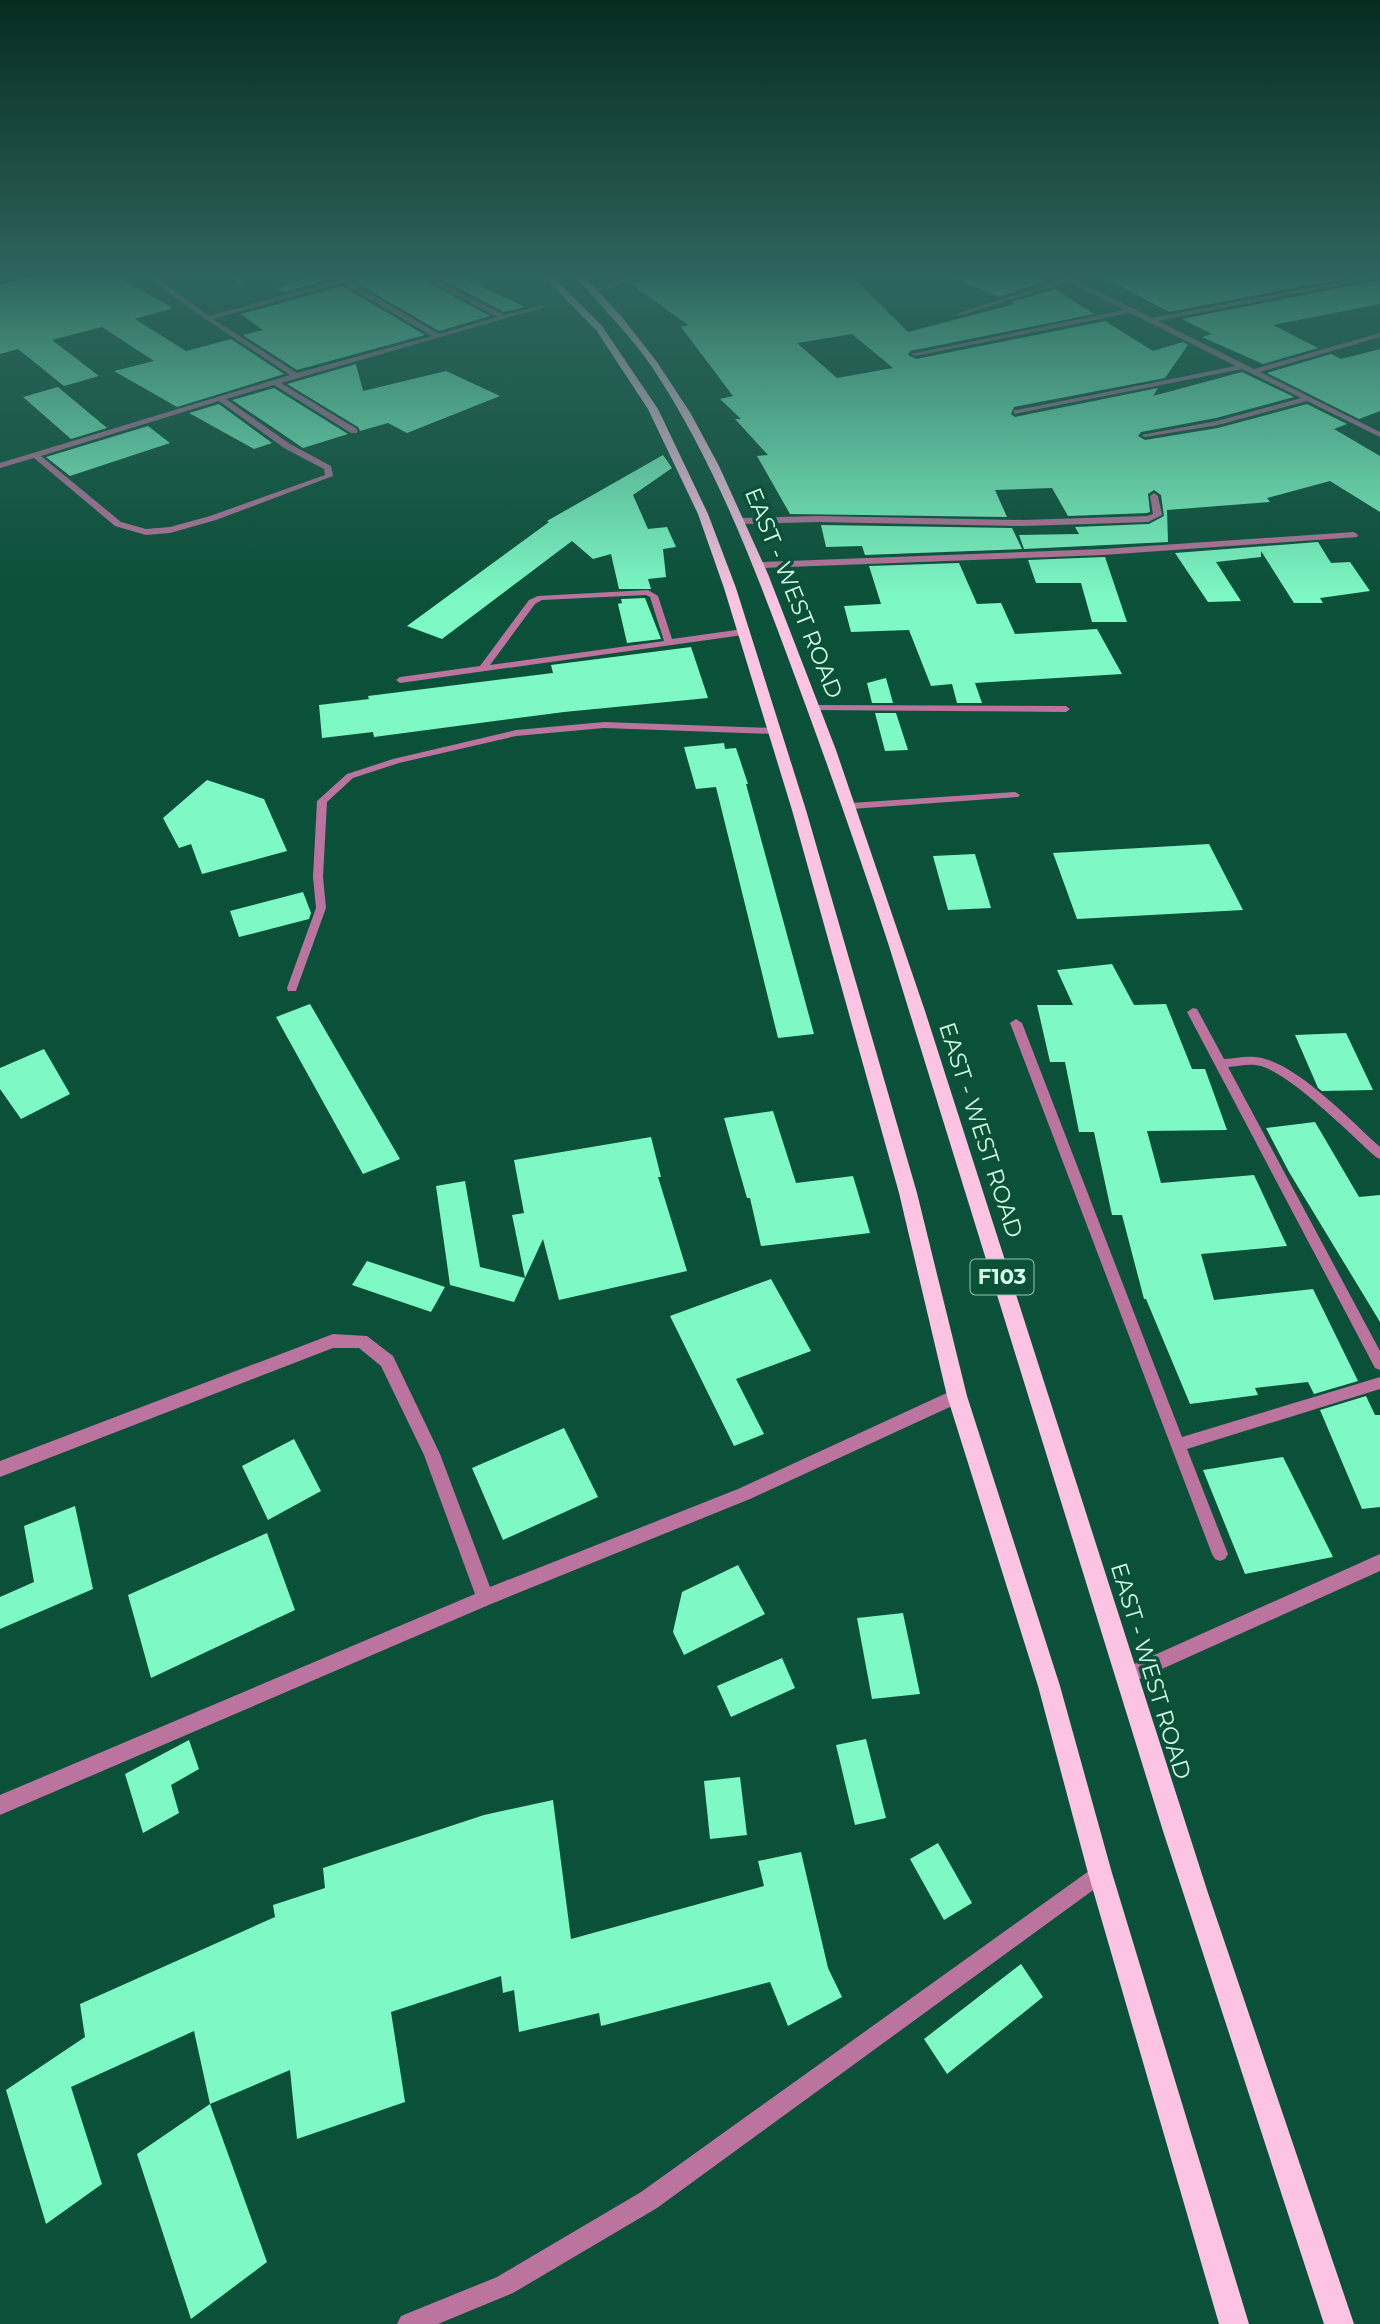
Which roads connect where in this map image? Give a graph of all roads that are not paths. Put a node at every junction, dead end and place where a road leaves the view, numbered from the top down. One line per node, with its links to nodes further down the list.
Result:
1 (274, 382): 7 (street)
2 (275, 382): 10 (street)
3 (635, 382): 19 (main road)
4 (667, 382): 16 (main road, EAST - WEST ROAD / F103)
5 (1165, 382): 9 (street)
6 (1275, 382): 8 (street)
7 (221, 399): 13 (street); 13 (street)
8 (1307, 399): 11 (street); 12 (street)
9 (1017, 412)
10 (354, 431)
11 (1145, 435)
12 (1380, 435)
13 (36, 455): 14 (street)
14 (0, 466)
15 (1154, 496): 16 (street)
16 (740, 521): 18 (main road, EAST - WEST ROAD / F103)
17 (1354, 535): 18 (street)
18 (759, 565): 23 (main road, EAST - WEST ROAD / F103)
19 (743, 632): 20 (lane); 25 (main road)
20 (668, 641): 21 (lane); 21 (lane)
21 (482, 668): 22 (lane)
22 (400, 680)
23 (814, 708): 24 (lane); 27 (main road, EAST - WEST ROAD / F103)
24 (1066, 709)
25 (774, 731): 28 (lane); 35 (main road)
26 (1015, 795): 27 (lane)
27 (852, 806): 41 (main road, EAST - WEST ROAD / F103)
28 (292, 988)
29 (1193, 1012): 31 (lane)
30 (1016, 1023): 36 (lane)
31 (1222, 1064): 32 (lane); 33 (lane)
32 (1380, 1154)
33 (1380, 1364)
34 (1380, 1383): 36 (lane)
35 (957, 1396): 40 (street); 43 (main road)
36 (1179, 1445): 38 (lane)
37 (0, 1469): 40 (street)
38 (1220, 1554)
39 (1380, 1562): 41 (street)
40 (485, 1598): 42 (street)
41 (1127, 1676): 46 (main road, EAST - WEST ROAD / F103)
42 (0, 1805)
43 (1100, 1874): 44 (street); 45 (main road)
44 (409, 2324)
45 (1234, 2324)
46 (1339, 2324)

